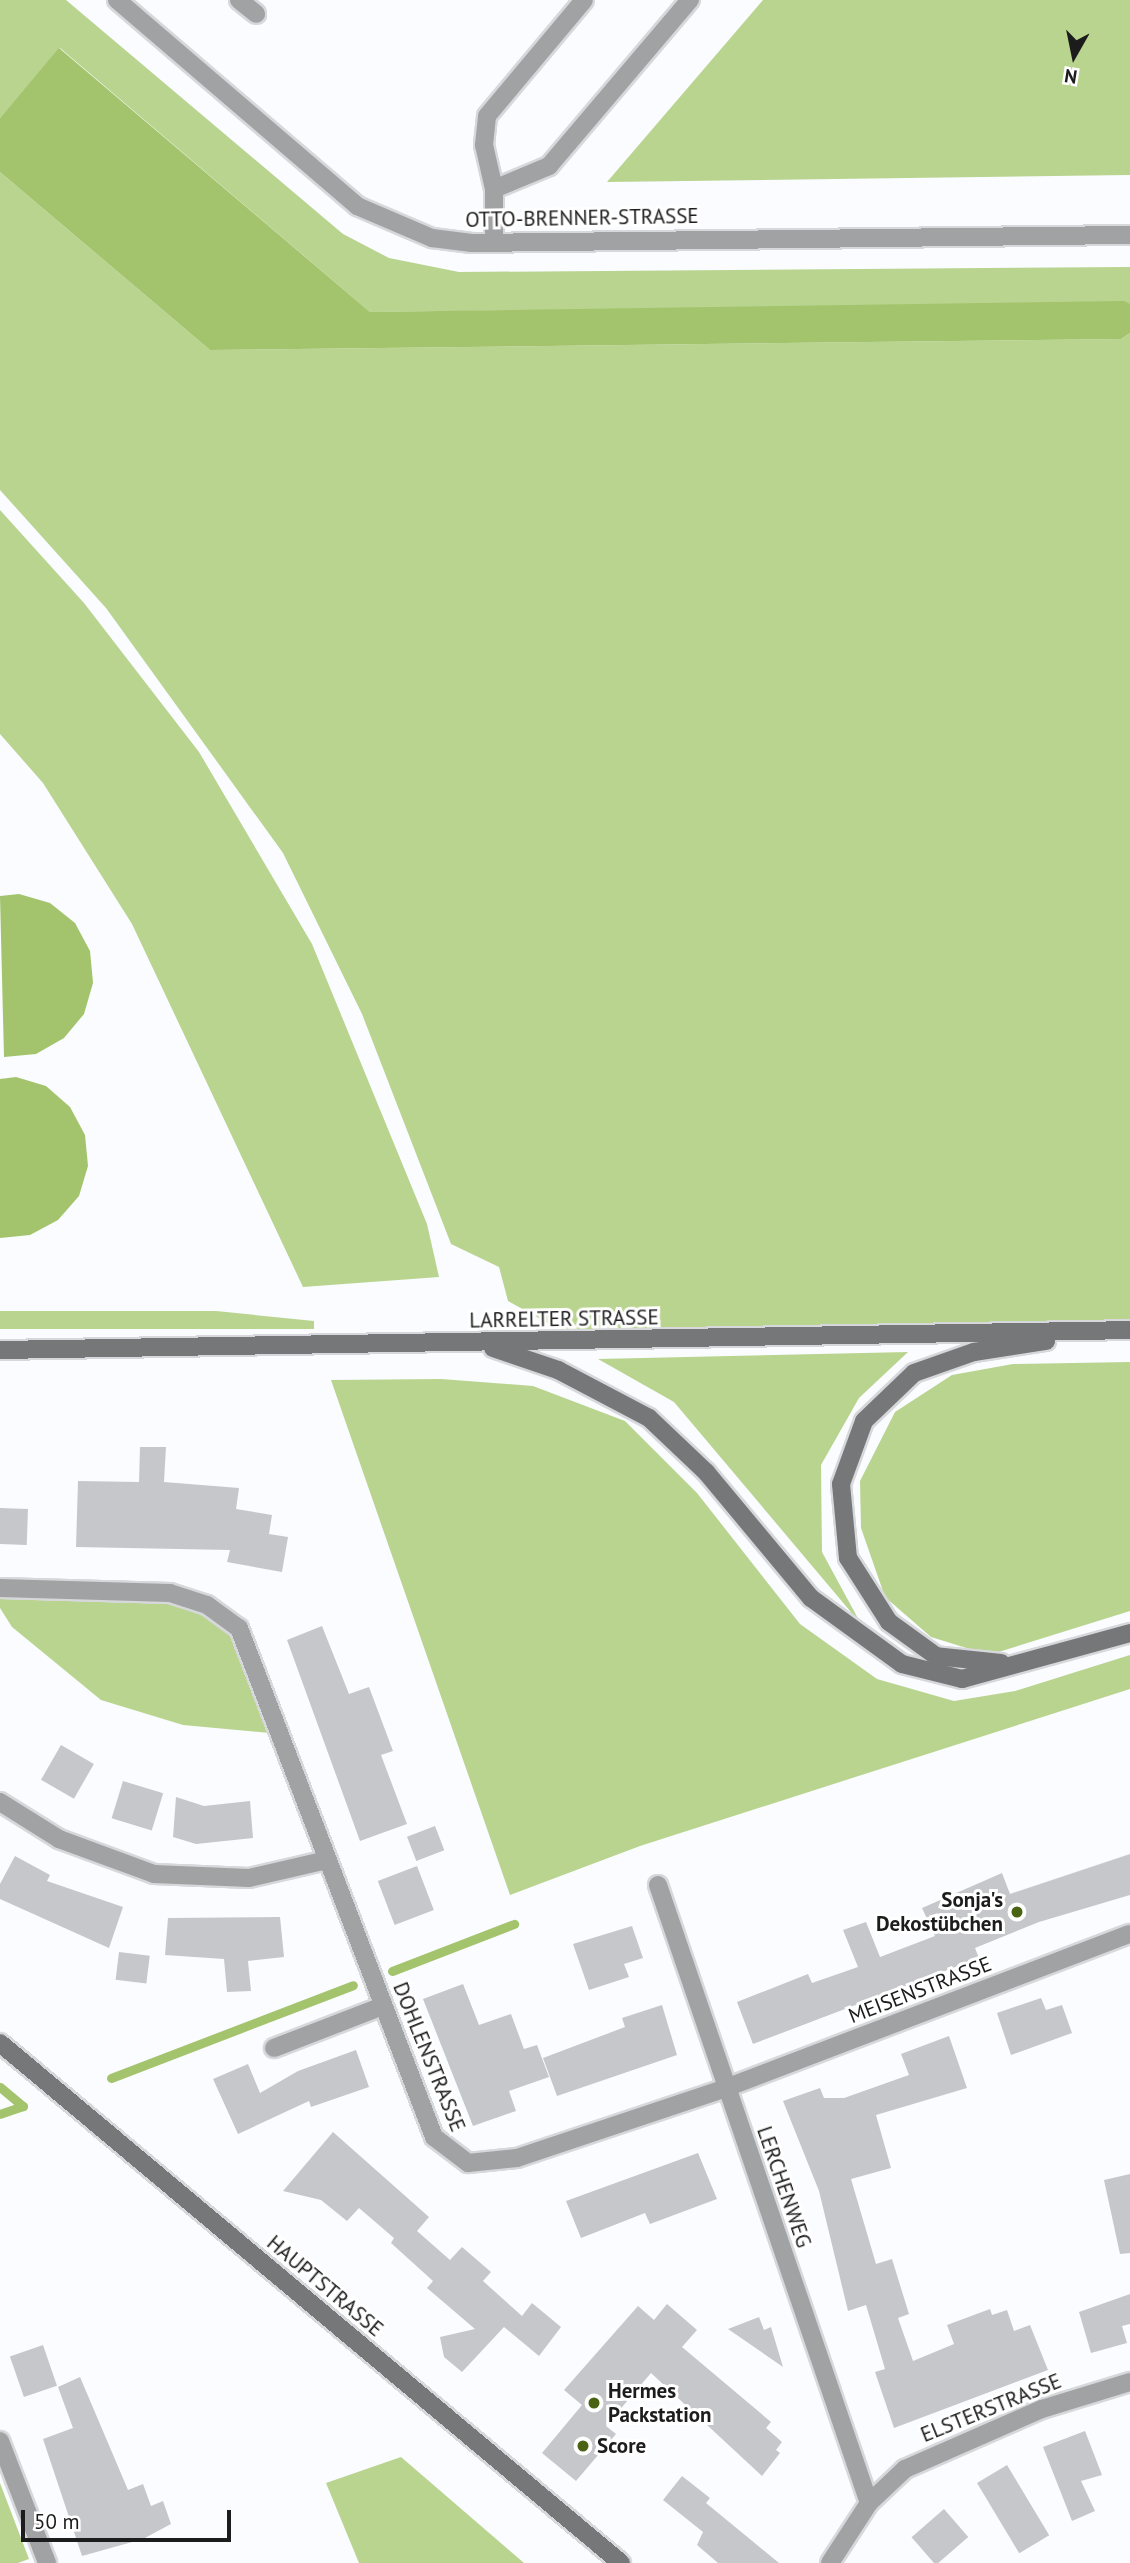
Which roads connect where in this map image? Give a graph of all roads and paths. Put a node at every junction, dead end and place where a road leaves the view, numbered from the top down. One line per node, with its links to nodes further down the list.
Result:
1 (117, 0): 8 (street, OTTO-BRENNER-STRASSE)
2 (239, 0): 5 (street)
3 (584, 0): 6 (street)
4 (690, 0): 6 (street)
5 (256, 14)
6 (494, 189): 8 (street)
7 (1130, 234): 8 (street, OTTO-BRENNER-STRASSE)
8 (494, 243)
9 (1130, 1331): 10 (main road, LARRELTER STRASSE); 14 (main road)
10 (483, 1344): 11 (main road, LARRELTER STRASSE); 14 (main road)
11 (0, 1350)
12 (0, 1588): 16 (street, DOHLENSTRASSE)
13 (1130, 1633): 14 (main road)
14 (1036, 1660)
15 (0, 1801): 16 (street)
16 (327, 1860): 19 (street, DOHLENSTRASSE)
17 (658, 1885): 22 (street, LERCHENWEG)
18 (1130, 1934): 22 (street, MEISENSTRASSE)
19 (383, 2006): 21 (street); 22 (street, DOHLENSTRASSE)
20 (0, 2043): 27 (main road, HAUPTSTRASSE)
21 (274, 2048)
22 (726, 2088): 25 (street, LERCHENWEG)
23 (1130, 2382): 25 (street, ELSTERSTRASSE)
24 (0, 2441): 26 (street)
25 (869, 2503): 28 (street, ELSTERSTRASSE)
26 (47, 2563)
27 (621, 2563)
28 (830, 2563)

